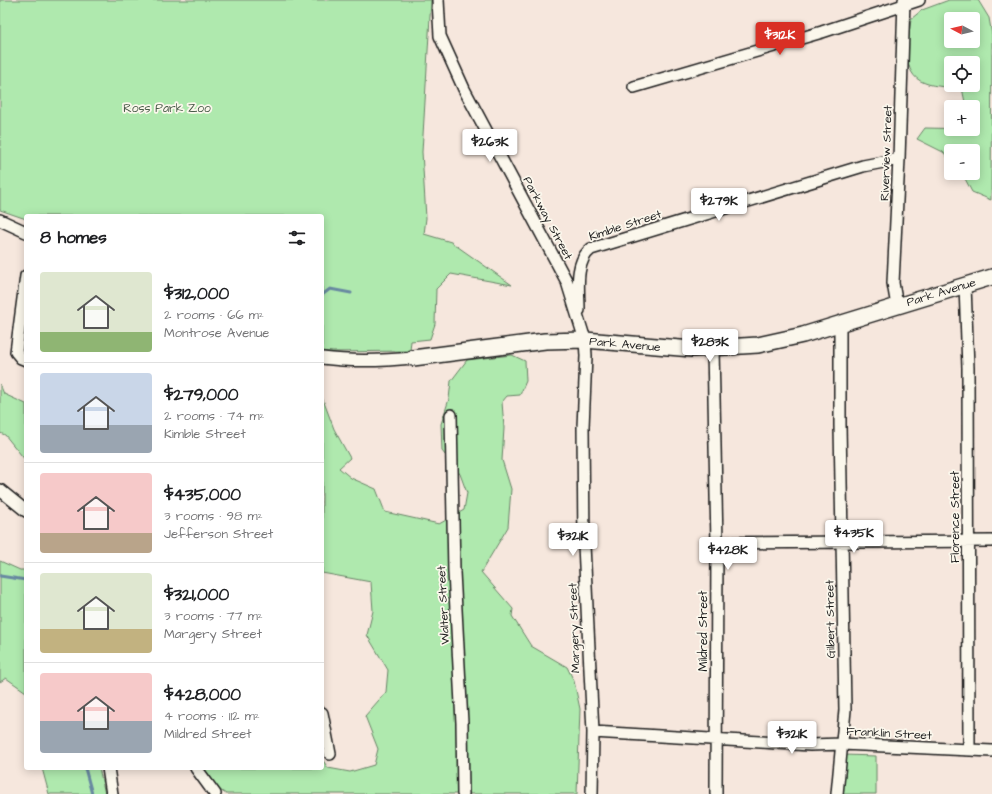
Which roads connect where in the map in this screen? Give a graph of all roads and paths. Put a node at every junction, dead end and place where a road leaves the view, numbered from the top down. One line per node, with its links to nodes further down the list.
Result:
1 (438, 0): 12 (street, Parkway Street)
2 (919, 0): 3 (street)
3 (904, 3): 4 (street); 5 (street, Riverview Street)
4 (634, 87)
5 (899, 159): 11 (street, Riverview Street); 12 (street, Kimble Street)
6 (0, 220): 7 (street)
7 (24, 231)
8 (992, 277): 9 (street, Park Avenue)
9 (965, 285): 11 (street, Park Avenue); 22 (street, Florence Street)
10 (24, 291): 18 (street)
11 (897, 306): 13 (street, Park Avenue)
12 (579, 318): 14 (street, Margery Street)
13 (840, 323): 15 (street, Park Avenue); 24 (street, Gilbert Street)
14 (585, 340): 15 (street, Park Avenue); 17 (street, Park Avenue); 27 (street, Margery Street)
15 (713, 349): 25 (street, Mildred Street)
16 (324, 358): 17 (street, Park Avenue)
17 (413, 358)
18 (24, 359)
19 (451, 415): 37 (street, Walter Street)
20 (0, 490): 21 (street)
21 (24, 509)
22 (968, 541): 23 (street); 24 (street); 30 (street, Florence Street)
23 (992, 541)
24 (842, 542): 25 (street); 29 (street, Gilbert Street)
25 (717, 543): 28 (street, Mildred Street)
26 (324, 723): 32 (street)
27 (592, 732): 28 (street, Franklin Street); 38 (street, Margery Street)
28 (716, 739): 29 (street, Franklin Street); 39 (street, Mildred Street)
29 (842, 744): 30 (street, Franklin Street); 40 (street, Gilbert Street)
30 (969, 750): 31 (street, Franklin Street)
31 (992, 751)
32 (330, 754)
33 (108, 770): 35 (street)
34 (197, 770): 36 (street)
35 (112, 794)
36 (215, 794)
37 (463, 794)
38 (592, 794)
39 (716, 794)
40 (837, 794)

